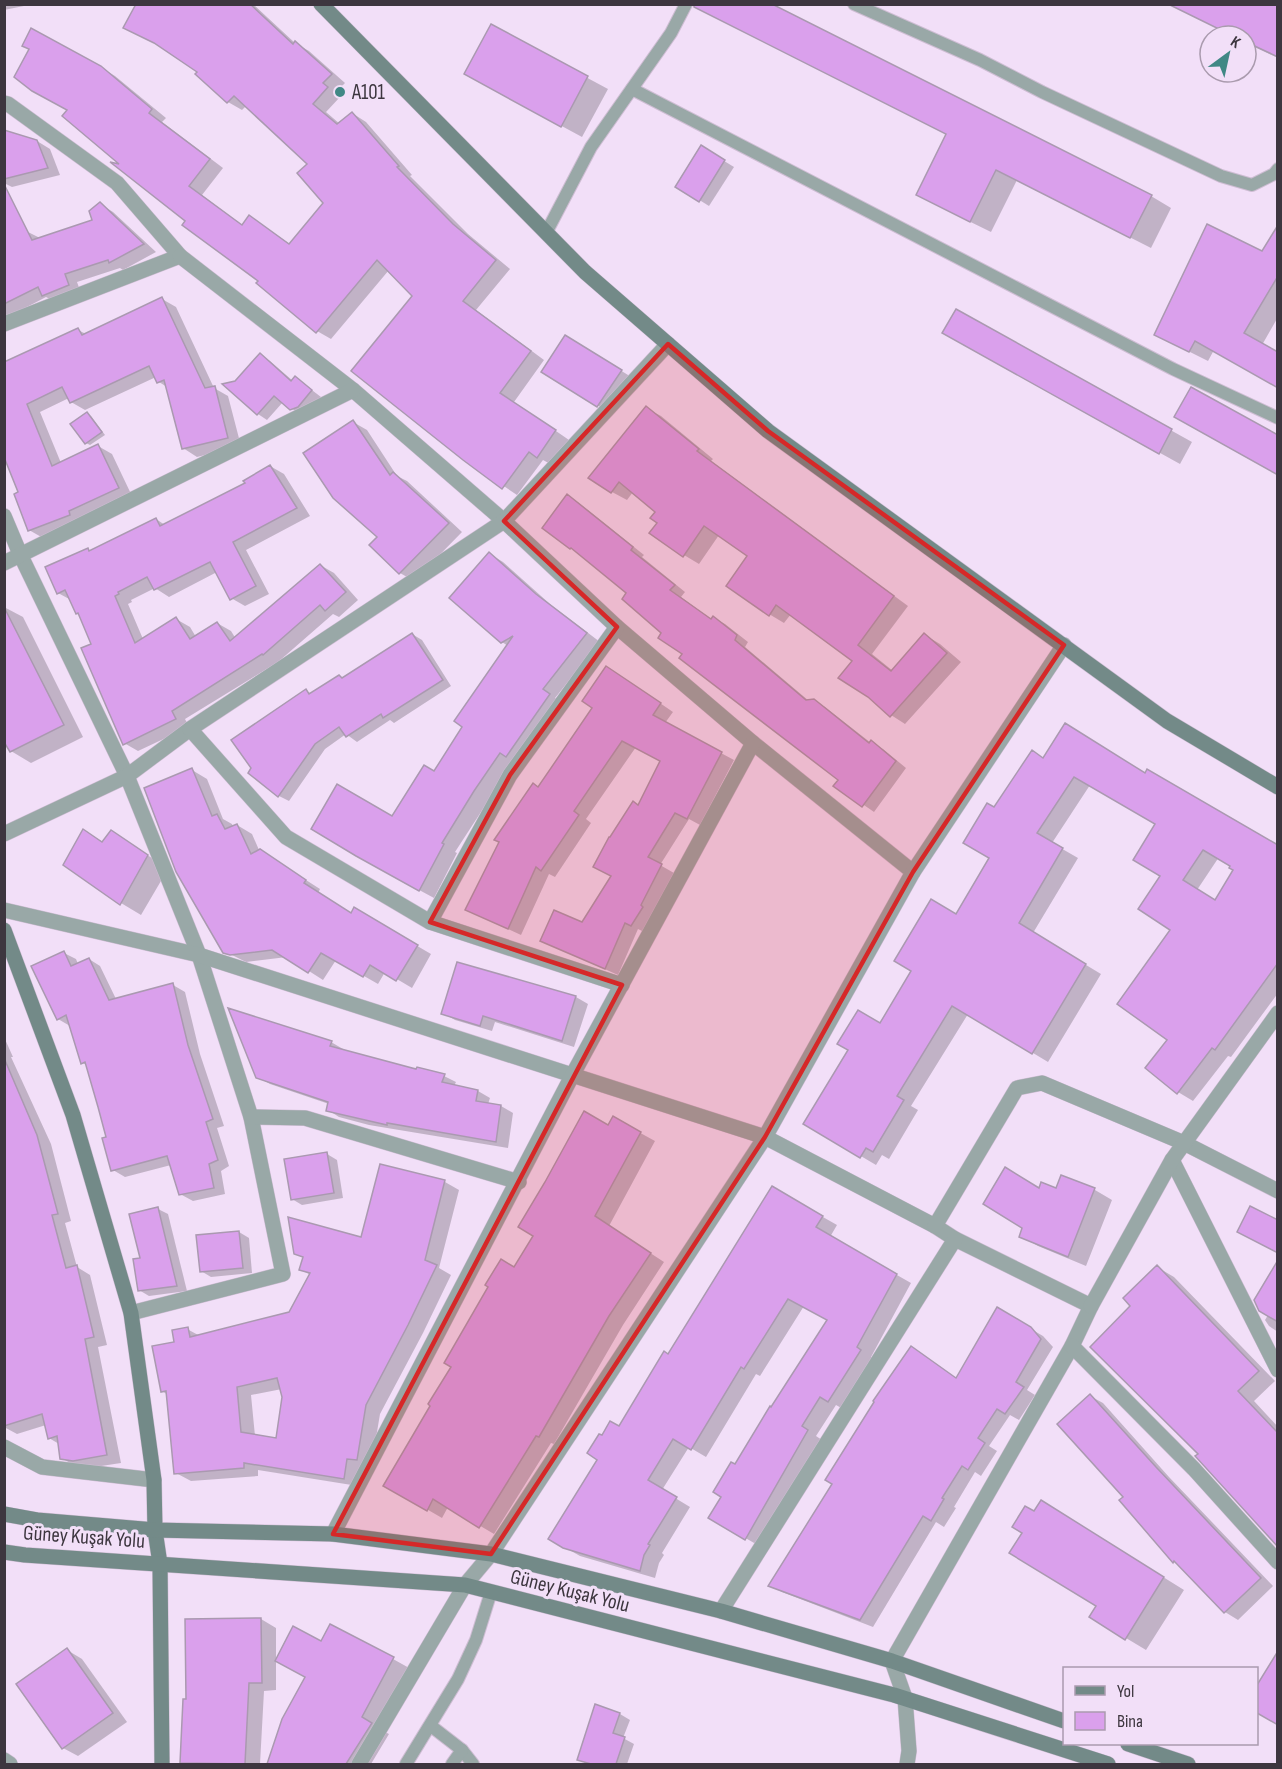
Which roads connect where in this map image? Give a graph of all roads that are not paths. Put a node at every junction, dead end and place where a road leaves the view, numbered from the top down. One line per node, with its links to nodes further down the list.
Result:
1 (321, 4): 7 (main road)
2 (686, 4): 4 (lane)
3 (854, 4): 6 (lane)
4 (632, 89): 7 (lane); 12 (lane)
5 (4, 104): 8 (street)
6 (1278, 169)
7 (546, 233): 10 (main road)
8 (180, 256): 9 (street); 11 (street)
9 (4, 324)
10 (668, 344): 14 (street); 18 (main road)
11 (352, 390): 14 (street); 15 (street)
12 (1278, 418)
13 (4, 516): 15 (street)
14 (504, 521): 17 (street); 19 (street)
15 (20, 554): 16 (street); 21 (street)
16 (4, 563)
17 (618, 627): 20 (street); 26 (street)
18 (1064, 645): 22 (main road); 24 (street)
19 (190, 729): 21 (street); 26 (street)
20 (753, 743): 24 (street); 29 (street)
21 (127, 776): 23 (street); 28 (street)
22 (1278, 787)
23 (4, 834)
24 (913, 872): 33 (street)
25 (4, 910): 28 (street)
26 (430, 922): 29 (street)
27 (4, 930): 41 (main road)
28 (199, 955): 31 (street); 32 (street)
29 (622, 985): 31 (street)
30 (1278, 1013): 34 (street)
31 (573, 1074): 33 (street); 36 (street)
32 (251, 1117): 36 (street); 41 (street)
33 (765, 1137): 38 (street); 51 (street)
34 (1184, 1143): 35 (street); 37 (street); 38 (street)
35 (1172, 1160): 40 (street); 43 (street)
36 (519, 1182): 49 (street)
37 (1278, 1191)
38 (935, 1226): 39 (street)
39 (955, 1239): 40 (street); 56 (street)
40 (1091, 1306): 42 (street)
41 (131, 1313): 46 (main road)
42 (1072, 1346): 52 (street); 57 (street)
43 (1272, 1350): 44 (street)
44 (1278, 1370)
45 (4, 1447): 46 (street)
46 (154, 1480): 48 (main road)
47 (4, 1514): 48 (main road, Güney Kuşak Yolu)
48 (155, 1530): 49 (main road, Güney Kuşak Yolu); 53 (main road)
49 (333, 1534): 51 (main road, Güney Kuşak Yolu)
50 (4, 1552): 53 (main road, Güney Kuşak Yolu)
51 (491, 1554): 54 (street); 56 (main road, Güney Kuşak Yolu)
52 (1278, 1562)
53 (160, 1564): 54 (main road, Güney Kuşak Yolu); 65 (main road)
54 (465, 1585): 55 (main road, Güney Kuşak Yolu); 66 (street)
55 (491, 1592): 58 (main road, Güney Kuşak Yolu); 60 (lane)
56 (720, 1611): 57 (main road, Güney Kuşak Yolu)
57 (892, 1661): 58 (street); 59 (main road, Güney Kuşak Yolu)
58 (905, 1698): 70 (street); 71 (main road, Güney Kuşak Yolu)
59 (1063, 1720)
60 (431, 1726): 62 (lane); 67 (lane)
61 (1134, 1745): 72 (main road)
62 (462, 1750): 68 (lane); 69 (lane)
63 (4, 1760): 64 (street)
64 (10, 1764)
65 (162, 1764)
66 (359, 1764)
67 (406, 1764)
68 (452, 1764)
69 (473, 1764)
70 (907, 1764)
71 (1108, 1764)
72 (1188, 1764)

